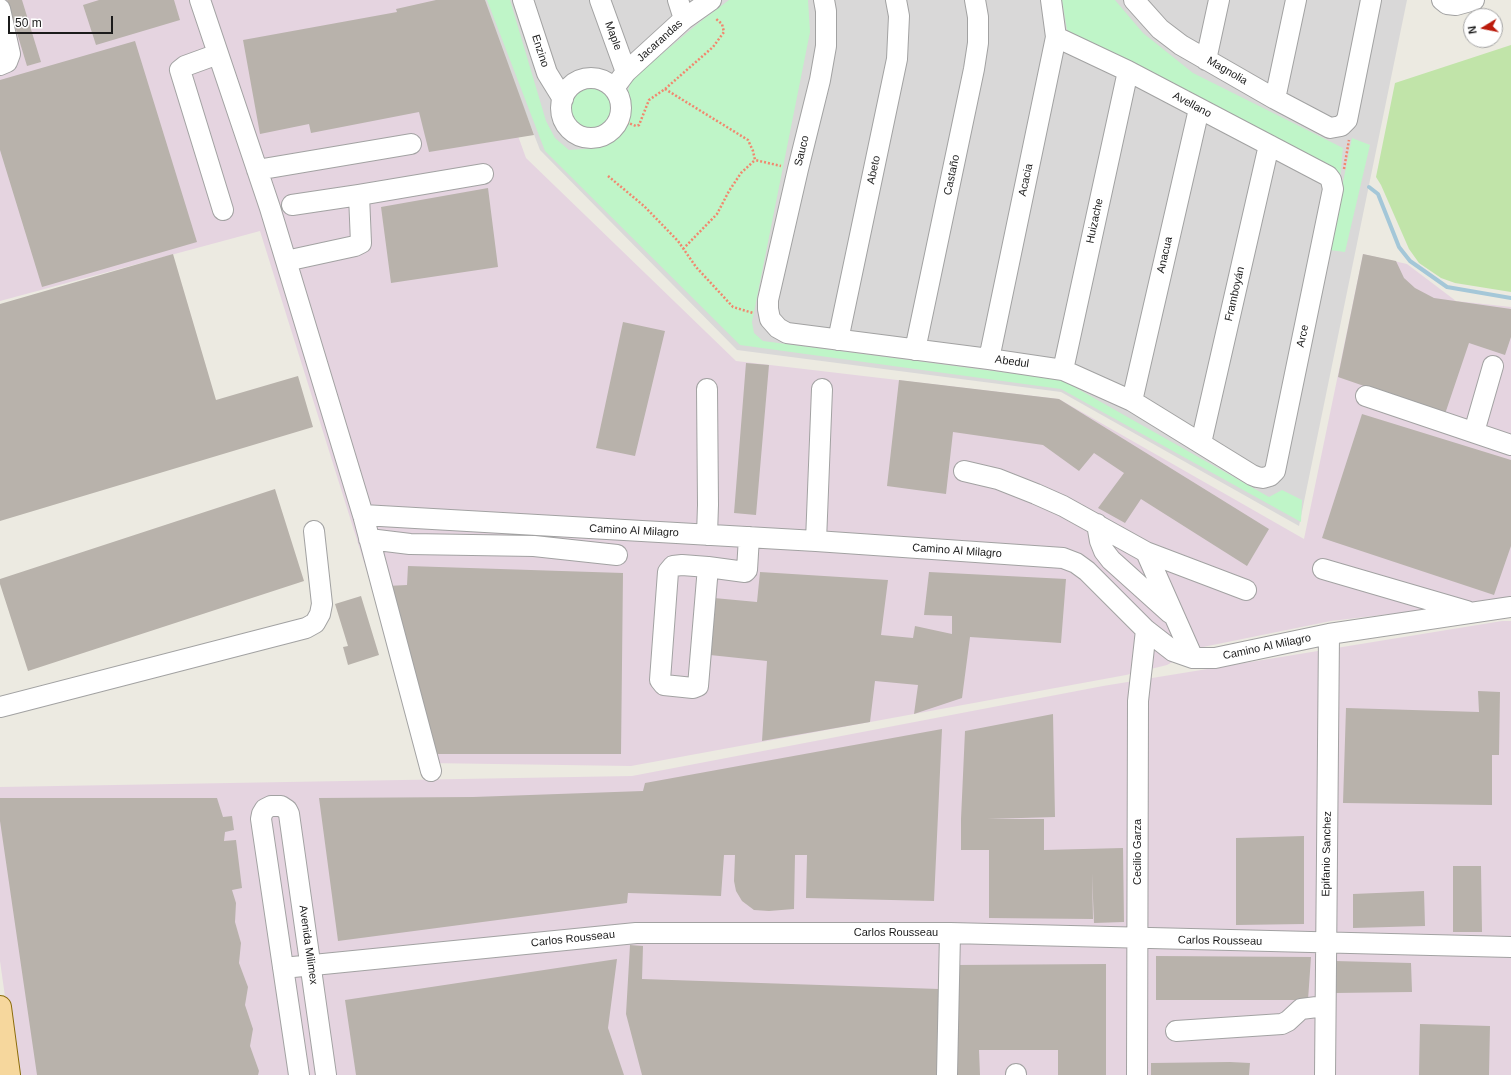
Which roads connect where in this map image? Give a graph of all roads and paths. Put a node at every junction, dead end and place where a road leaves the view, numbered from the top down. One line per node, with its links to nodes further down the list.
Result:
1 (200, 0): 19 (street)
2 (523, 0): 26 (street, Enzino)
3 (600, 0): 23 (street, Maple)
4 (678, 0): 17 (street)
5 (824, 0): 34 (street, Sauco)
6 (896, 0): 45 (street, Abeto)
7 (975, 0): 46 (street, Castaño)
8 (1051, 0): 18 (street, Acacia)
9 (1219, 0): 20 (street)
10 (1296, 0): 27 (street)
11 (1372, 0): 30 (street)
12 (1442, 0): 13 (street)
13 (1474, 0)
14 (707, 3): 17 (street, Jacarandas); 25 (path)
15 (1140, 3): 20 (street, Magnolia)
16 (0, 9): 21 (street)
17 (684, 19): 23 (street, Jacarandas)
18 (1056, 37): 22 (street, Avellano); 47 (street, Acacia)
19 (218, 54): 35 (street); 41 (street)
20 (1206, 60): 27 (street, Magnolia)
21 (0, 65)
22 (1128, 71): 28 (street, Avellano); 49 (street, Huizache)
23 (626, 72): 24 (street, Jacarandas)
24 (614, 88): 26 (street); 29 (street)
25 (665, 89): 29 (path); 33 (path)
26 (563, 99): 29 (street)
27 (1275, 100): 30 (street, Magnolia)
28 (1199, 109): 32 (street, Avellano); 53 (street, Anacua)
29 (619, 119)
30 (1339, 124): 38 (path)
31 (412, 144): 35 (street)
32 (1269, 145): 38 (street, Avellano); 55 (street, Framboyán)
33 (755, 160): 34 (path); 42 (path)
34 (798, 169): 44 (street, Sauco)
35 (257, 170): 43 (street)
36 (483, 174): 39 (street)
37 (608, 176): 42 (path)
38 (1330, 182): 58 (street, Arce)
39 (359, 195): 40 (street); 43 (street)
40 (292, 205)
41 (223, 210)
42 (683, 249): 44 (path)
43 (286, 261): 59 (street)
44 (769, 309): 45 (street, Abedul)
45 (838, 340): 46 (street, Abedul)
46 (915, 350): 47 (street, Abedul)
47 (989, 359): 49 (street, Abedul)
48 (1493, 366): 54 (street)
49 (1063, 370): 53 (street, Abedul)
50 (707, 389): 62 (street)
51 (822, 389): 65 (street)
52 (1366, 396): 54 (street)
53 (1132, 401): 55 (street, Abedul)
54 (1474, 432): 56 (street)
55 (1201, 443): 58 (street, Abedul)
56 (1511, 445)
57 (964, 471): 60 (street)
58 (1252, 474)
59 (363, 516): 62 (street, Camino Al Milagro); 64 (street)
60 (1097, 524): 66 (street); 73 (street)
61 (314, 531): 77 (street)
62 (707, 535): 63 (street, Camino Al Milagro)
63 (750, 537): 65 (street, Camino Al Milagro); 68 (street)
64 (369, 539): 67 (street); 78 (street)
65 (816, 541): 74 (street, Camino Al Milagro)
66 (1146, 552): 70 (street); 73 (street)
67 (617, 555)
68 (708, 567): 68 (street)
69 (1323, 569): 72 (street)
70 (1246, 590)
71 (1511, 607): 72 (street, Camino Al Milagro)
72 (1472, 613): 75 (street, Camino Al Milagro)
73 (1175, 617): 76 (street)
74 (1146, 630): 76 (street, Camino Al Milagro); 80 (street, Cecilio Garza)
75 (1329, 634): 76 (street, Camino Al Milagro); 81 (street, Epifanio Sanchez)
76 (1193, 658)
77 (0, 707)
78 (431, 771)
79 (950, 933): 80 (street, Carlos Rousseau); 83 (street, Carlos Rousseau); 91 (street)
80 (1138, 938): 81 (street, Carlos Rousseau); 92 (street, Cecilio Garza)
81 (1326, 943): 82 (street, Carlos Rousseau); 85 (street, Epifanio Sanchez)
82 (1511, 947)
83 (310, 965): 84 (street, Carlos Rousseau); 84 (street, Avenida Milimex); 90 (street, Avenida Milimex)
84 (283, 968): 89 (street)
85 (1325, 1006): 87 (street); 93 (street, Epifanio Sanchez)
86 (0, 1007): 88 (main road)
87 (1176, 1031)
88 (9, 1075)
89 (298, 1075)
90 (326, 1075)
91 (947, 1075)
92 (1137, 1075)
93 (1325, 1075)

